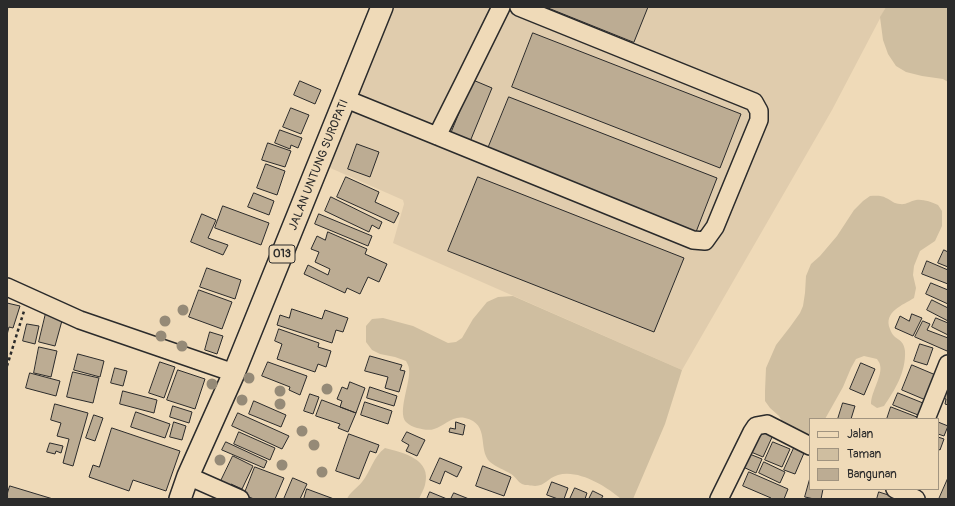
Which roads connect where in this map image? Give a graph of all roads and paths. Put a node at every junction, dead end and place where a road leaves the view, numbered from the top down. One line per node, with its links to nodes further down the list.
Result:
1 (382, 7): 4 (main road, JALAN UNTUNG SUROPATI / 013)
2 (501, 7): 5 (street)
3 (519, 7): 5 (street)
4 (346, 99): 5 (street); 10 (main road, JALAN UNTUNG SUROPATI / 013)
5 (438, 136)
6 (7, 287): 7 (street)
7 (28, 297): 9 (path); 10 (street)
8 (948, 364): 11 (street)
9 (7, 366)
10 (234, 373): 13 (main road, JALAN UNTUNG SUROPATI / 013)
11 (926, 418)
12 (809, 445): 17 (street)
13 (188, 476): 15 (main road, JALAN UNTUNG SUROPATI / 013); 16 (street)
14 (899, 490): 18 (street)
15 (180, 499)
16 (240, 499)
17 (719, 499)
18 (916, 499)

